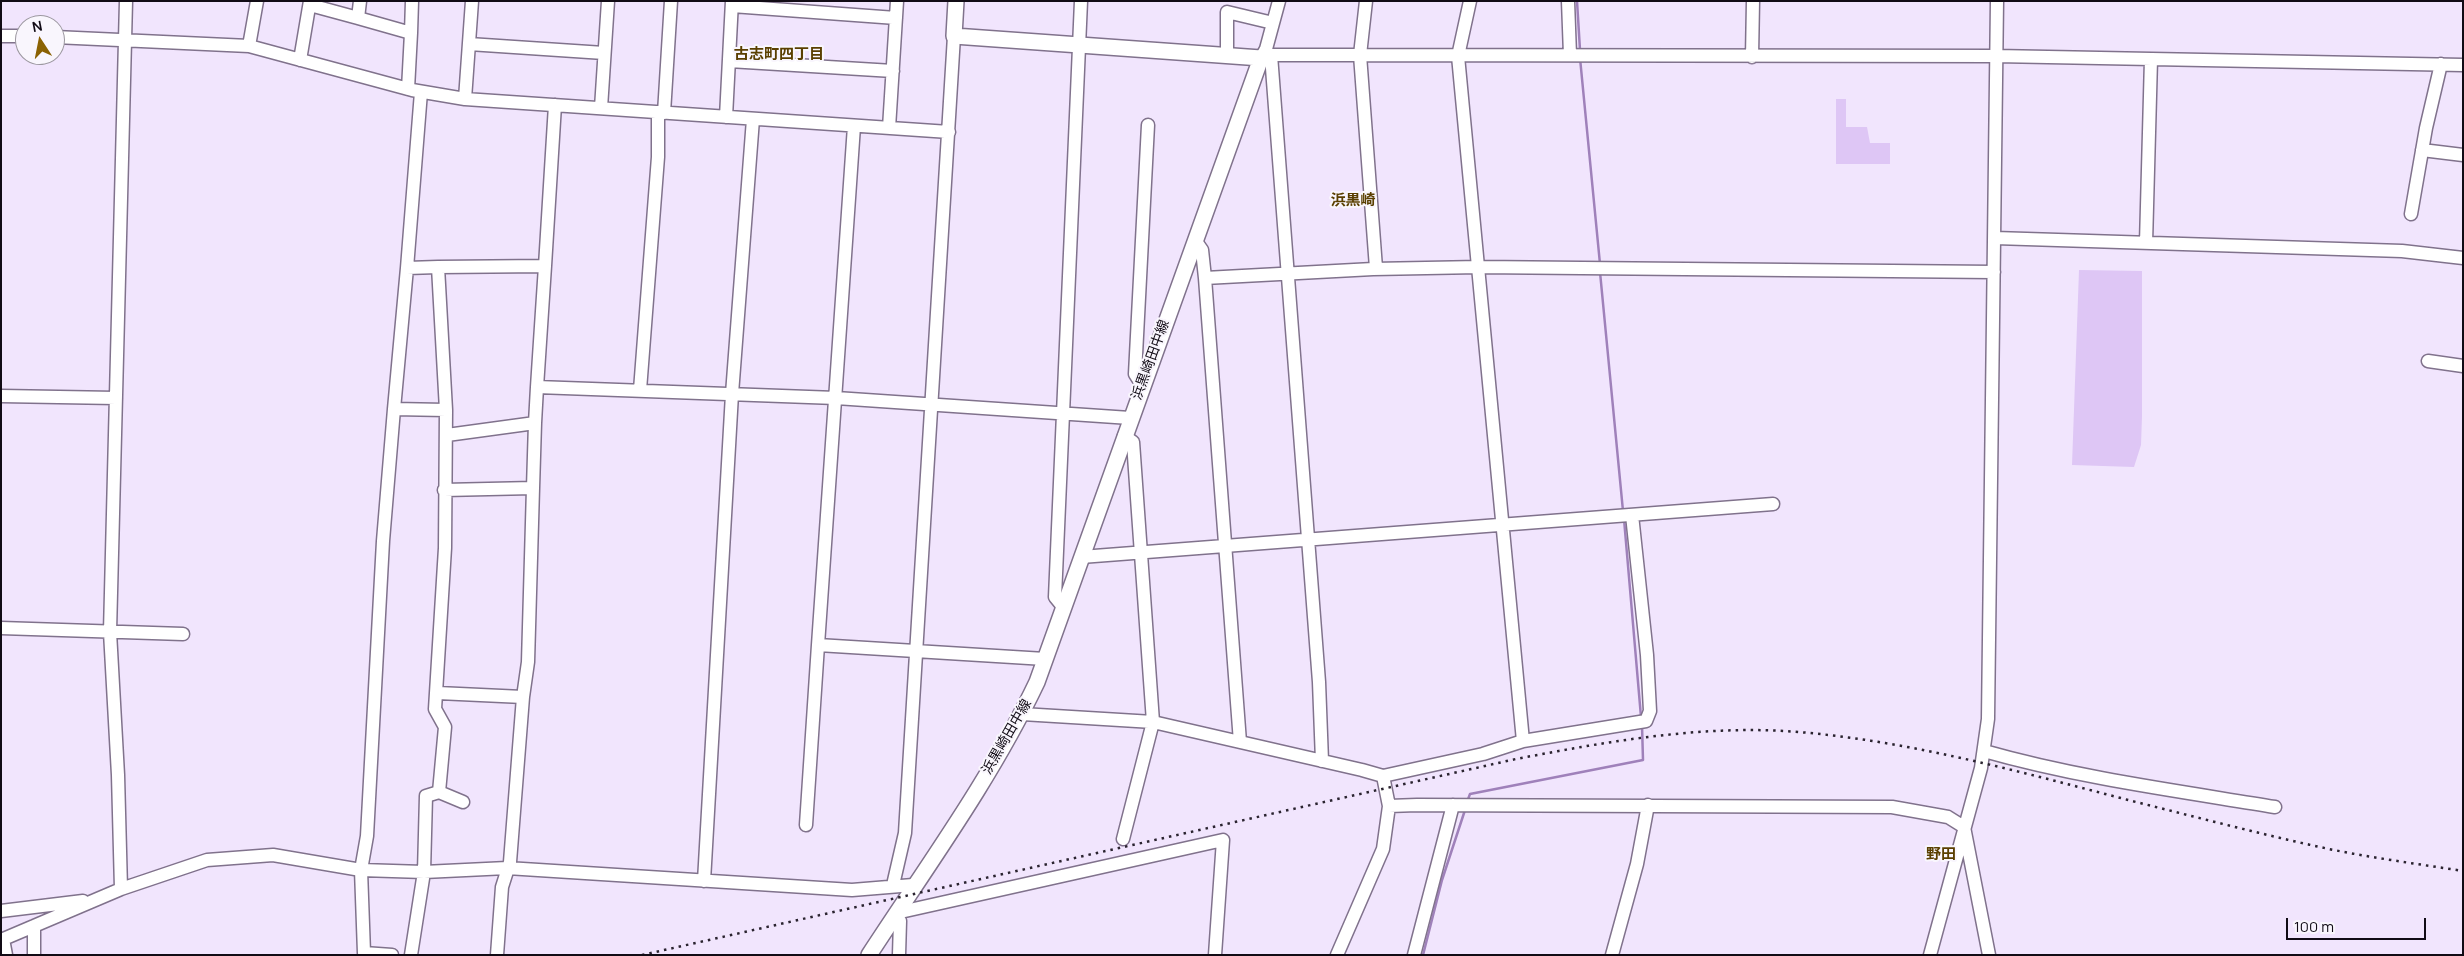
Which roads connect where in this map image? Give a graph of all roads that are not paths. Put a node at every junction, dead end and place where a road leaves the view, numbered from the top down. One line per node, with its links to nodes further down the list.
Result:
1 (126, 1): 27 (street)
2 (257, 1): 29 (street)
3 (360, 1): 19 (street)
4 (412, 1): 22 (street)
5 (472, 1): 28 (street)
6 (608, 1): 31 (street)
7 (672, 1): 50 (street)
8 (897, 1): 20 (street)
9 (956, 1): 25 (main road)
10 (1081, 1): 30 (street)
11 (1279, 1): 21 (street)
12 (1366, 1): 32 (street)
13 (1470, 1): 35 (street)
14 (1568, 1): 33 (street)
15 (1753, 1): 38 (street)
16 (1997, 1): 36 (street)
17 (310, 3): 19 (street); 40 (street)
18 (732, 4): 20 (street); 41 (street)
19 (358, 18): 22 (street)
20 (896, 18): 44 (street)
21 (1273, 23): 34 (street); 37 (street)
22 (410, 33): 45 (street)
23 (1, 36): 24 (street)
24 (15, 36)
25 (954, 36): 30 (main road); 56 (street)
26 (65, 38): 27 (street)
27 (126, 40): 29 (street); 79 (street)
28 (469, 44): 31 (street); 47 (street)
29 (249, 46): 40 (street)
30 (1080, 46): 34 (main road); 84 (street)
31 (604, 53): 49 (street)
32 (1360, 55): 35 (street); 37 (street); 68 (street)
33 (1570, 55): 35 (street); 38 (street)
34 (1227, 56): 37 (main road)
35 (1458, 56): 66 (street)
36 (1996, 56): 38 (street); 39 (street); 60 (street)
37 (1266, 57): 61 (main road, 浜黒崎田中線); 70 (street)
38 (1752, 57)
39 (2151, 59): 42 (street); 62 (street)
40 (300, 60): 45 (street)
41 (729, 61): 44 (street); 51 (street)
42 (2441, 64): 43 (street); 57 (street)
43 (2463, 65)
44 (893, 72): 55 (street)
45 (408, 89): 46 (street)
46 (421, 92): 47 (street); 67 (street)
47 (465, 99): 48 (street)
48 (556, 105): 49 (street); 64 (street)
49 (601, 108): 50 (street)
50 (661, 113): 51 (street); 76 (street)
51 (726, 117): 52 (street)
52 (753, 119): 54 (street); 77 (street)
53 (1148, 124): 74 (street)
54 (854, 126): 55 (street); 80 (street)
55 (889, 128): 56 (street)
56 (949, 132): 81 (street)
57 (2422, 150): 58 (street); 59 (street)
58 (2463, 155)
59 (2411, 214)
60 (1994, 238): 62 (street); 69 (street)
61 (1195, 240): 71 (street); 74 (main road, 浜黒崎田中線)
62 (2146, 244): 63 (street)
63 (2463, 258)
64 (545, 266): 65 (street); 75 (street)
65 (438, 267): 67 (street); 83 (street)
66 (1479, 267): 68 (street); 69 (street); 93 (street)
67 (407, 268): 82 (street)
68 (1376, 268): 70 (street)
69 (1994, 272): 111 (street)
70 (1287, 274): 71 (street); 94 (street)
71 (1205, 278): 95 (street)
72 (2428, 361): 73 (street)
73 (2463, 366)
74 (1142, 384): 85 (main road, 浜黒崎田中線)
75 (537, 387): 76 (street); 86 (street)
76 (640, 390): 77 (street)
77 (732, 394): 80 (street); 126 (street)
78 (1, 396): 79 (street)
79 (116, 398): 100 (street)
80 (836, 398): 81 (street); 102 (street)
81 (930, 405): 84 (street); 103 (street)
82 (394, 409): 83 (street); 124 (street)
83 (446, 410): 87 (street)
84 (1063, 413): 85 (street); 98 (street)
85 (1130, 418): 88 (main road, 浜黒崎田中線)
86 (535, 423): 87 (street); 89 (street)
87 (447, 435): 90 (street)
88 (1124, 436): 96 (street); 97 (main road, 浜黒崎田中線)
89 (533, 488): 90 (street); 106 (street)
90 (444, 490): 105 (street)
91 (1773, 504): 92 (street)
92 (1632, 515): 93 (street); 110 (street)
93 (1504, 525): 94 (street); 110 (street)
94 (1307, 540): 95 (street); 112 (street)
95 (1225, 546): 96 (street); 109 (street)
96 (1140, 552): 97 (street); 108 (street)
97 (1081, 557): 98 (main road, 浜黒崎田中線)
98 (1064, 608): 104 (main road, 浜黒崎田中線)
99 (1, 628): 100 (street)
100 (110, 632): 101 (street); 129 (street)
101 (183, 634)
102 (818, 645): 103 (street); 120 (street)
103 (916, 651): 104 (street); 127 (street)
104 (1045, 659): 107 (main road, 浜黒崎田中線)
105 (438, 693): 106 (street); 114 (street)
106 (524, 697): 123 (street)
107 (1022, 714): 108 (street); 128 (main road, 浜黒崎田中線)
108 (1154, 722): 109 (street); 122 (street)
109 (1240, 742): 112 (street)
110 (1522, 742): 113 (street)
111 (1984, 751): 119 (street); 121 (street)
112 (1322, 760): 113 (street)
113 (1383, 776): 118 (street)
114 (439, 792): 115 (street); 125 (street)
115 (463, 802)
116 (1453, 805): 117 (street); 118 (street); 144 (street)
117 (1648, 805): 121 (street); 145 (street)
118 (1389, 806): 143 (street)
119 (2275, 807)
120 (806, 825)
121 (1964, 827): 146 (street); 147 (street)
122 (1123, 839)
123 (507, 868): 125 (street); 126 (street); 139 (street)
124 (360, 870): 125 (street); 129 (street); 137 (street)
125 (424, 872): 138 (street)
126 (704, 880): 127 (street)
127 (893, 885): 128 (street)
128 (914, 885): 132 (main road, 浜黒崎田中線)
129 (121, 889): 130 (street)
130 (95, 900): 131 (street); 133 (street)
131 (1, 911)
132 (896, 913): 140 (main road, 浜黒崎田中線); 141 (street); 142 (street)
133 (34, 926): 134 (street); 136 (street)
134 (2, 939): 135 (street)
135 (6, 955)
136 (34, 955)
137 (392, 955)
138 (411, 955)
139 (497, 955)
140 (869, 955)
141 (900, 955)
142 (1215, 955)
143 (1337, 955)
144 (1414, 955)
145 (1612, 955)
146 (1930, 955)
147 (1989, 955)

